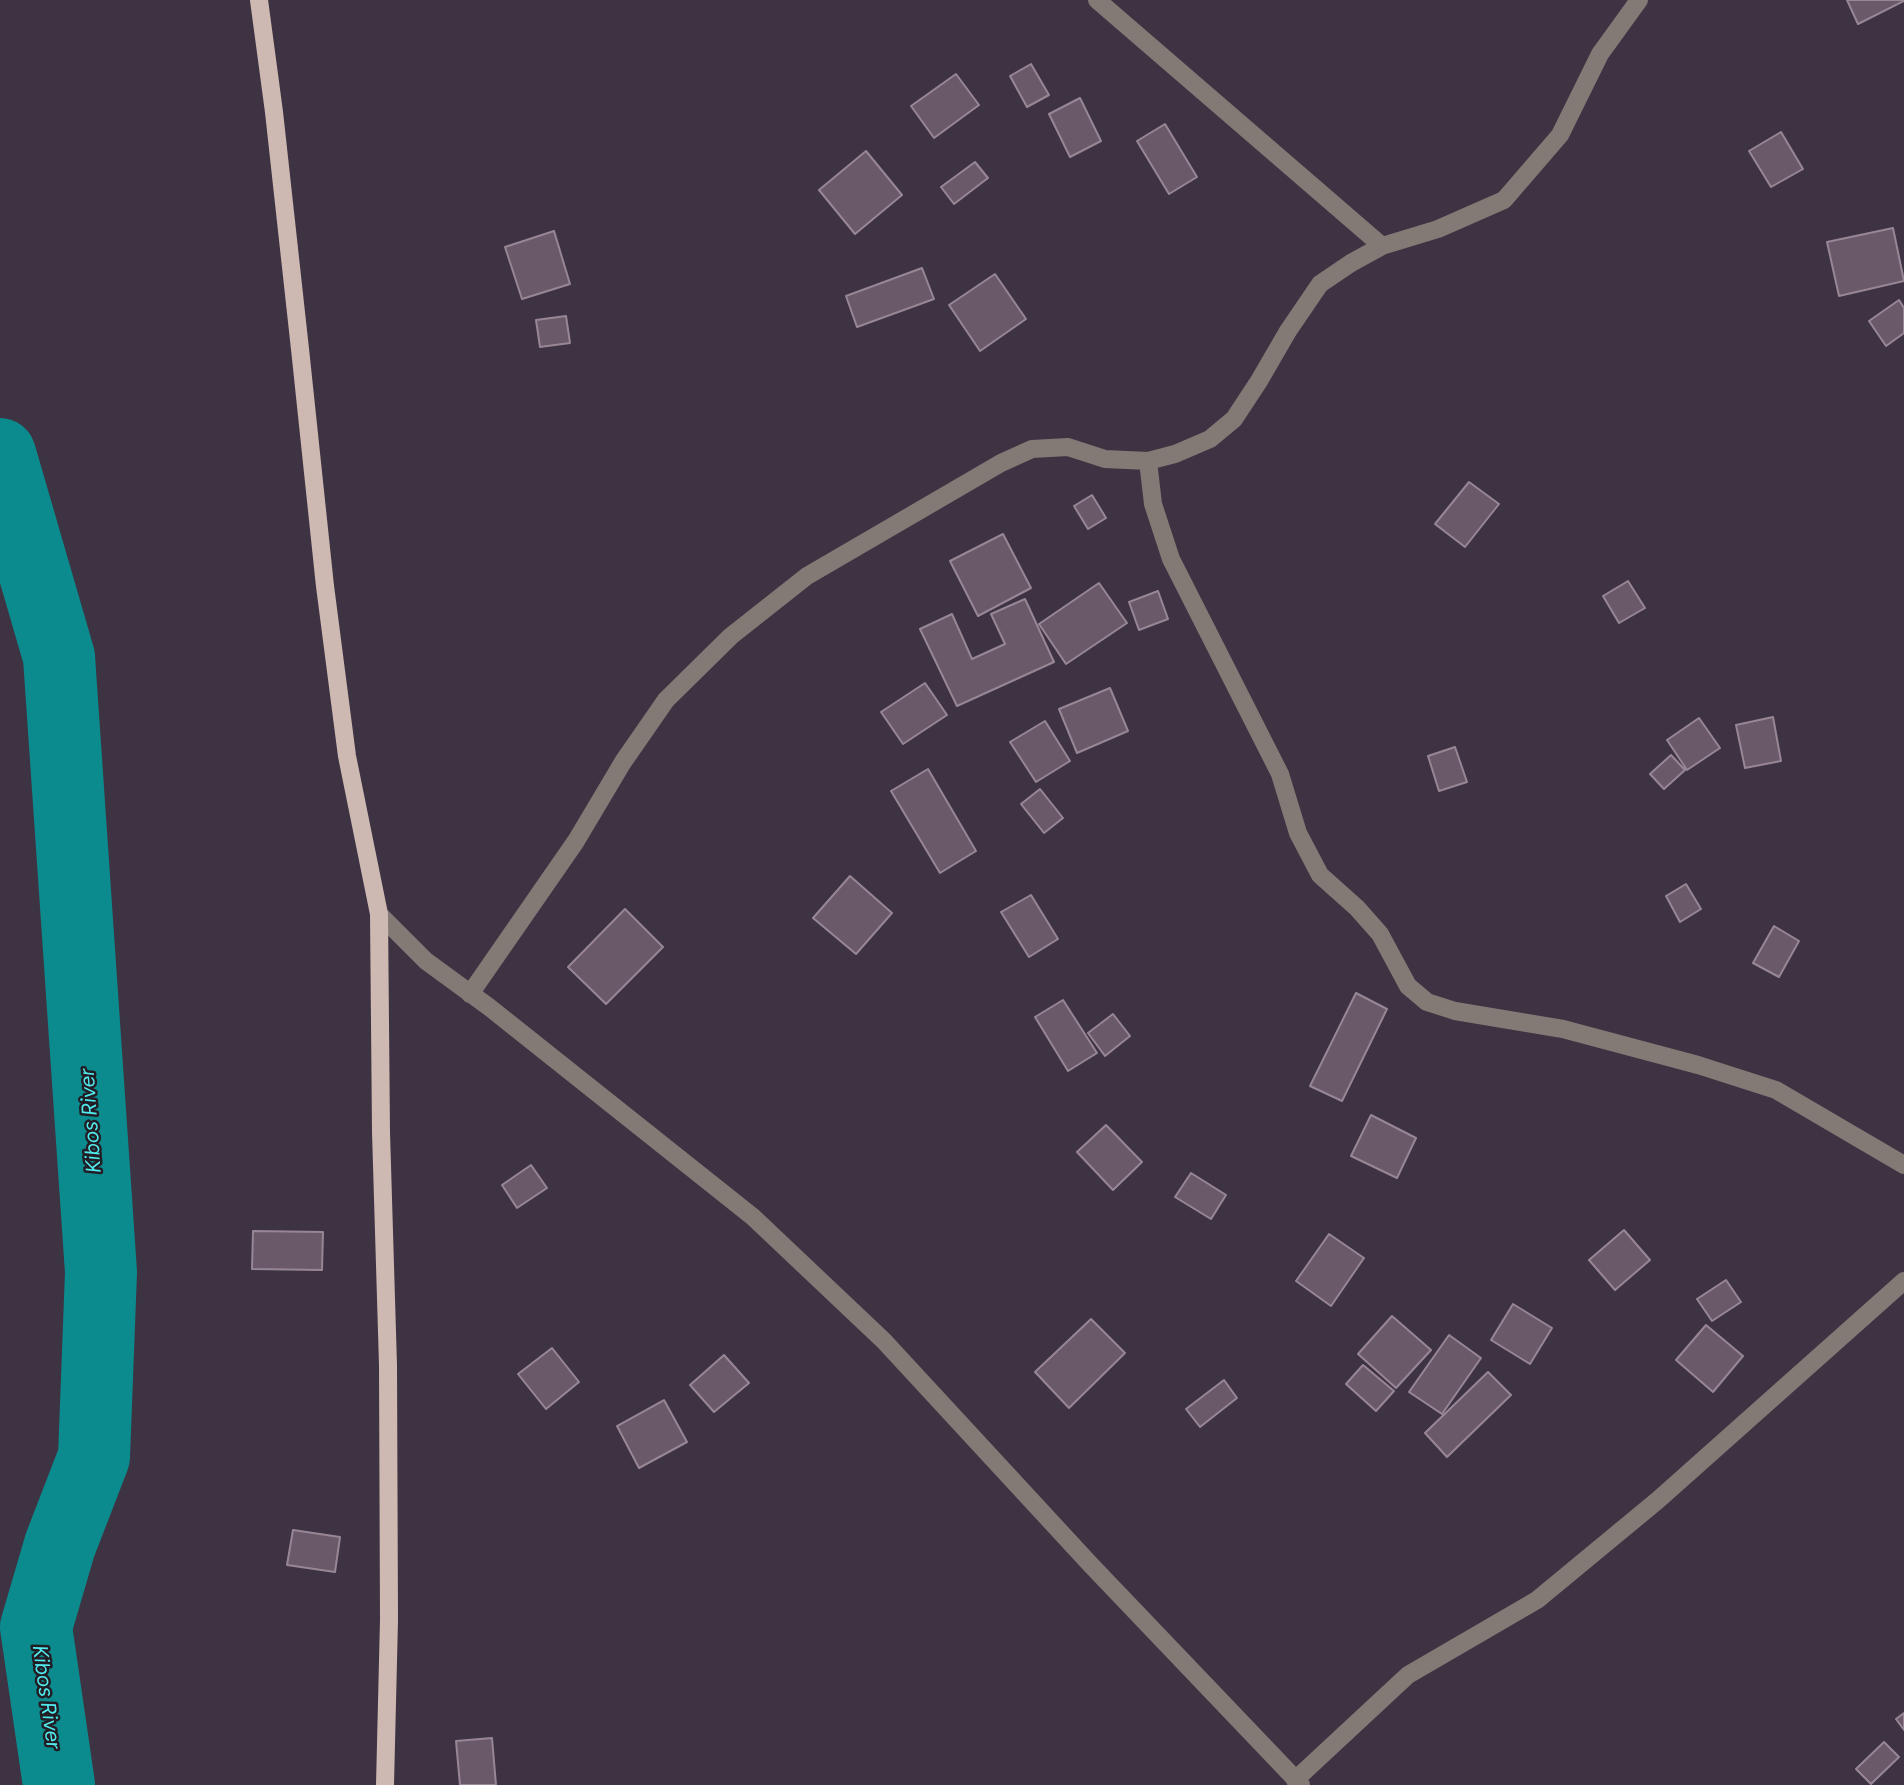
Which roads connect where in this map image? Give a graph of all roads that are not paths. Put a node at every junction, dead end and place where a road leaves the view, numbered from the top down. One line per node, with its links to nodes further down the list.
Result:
1 (259, 0): 6 (main road)
2 (1097, 0): 4 (street)
3 (1639, 0): 4 (street)
4 (1382, 246): 5 (street)
5 (1148, 461): 7 (street); 8 (street)
6 (379, 914): 7 (street); 11 (main road)
7 (470, 994): 10 (street)
8 (1904, 1164)
9 (1904, 1282): 10 (street)
10 (1298, 1782)
11 (385, 1785)

